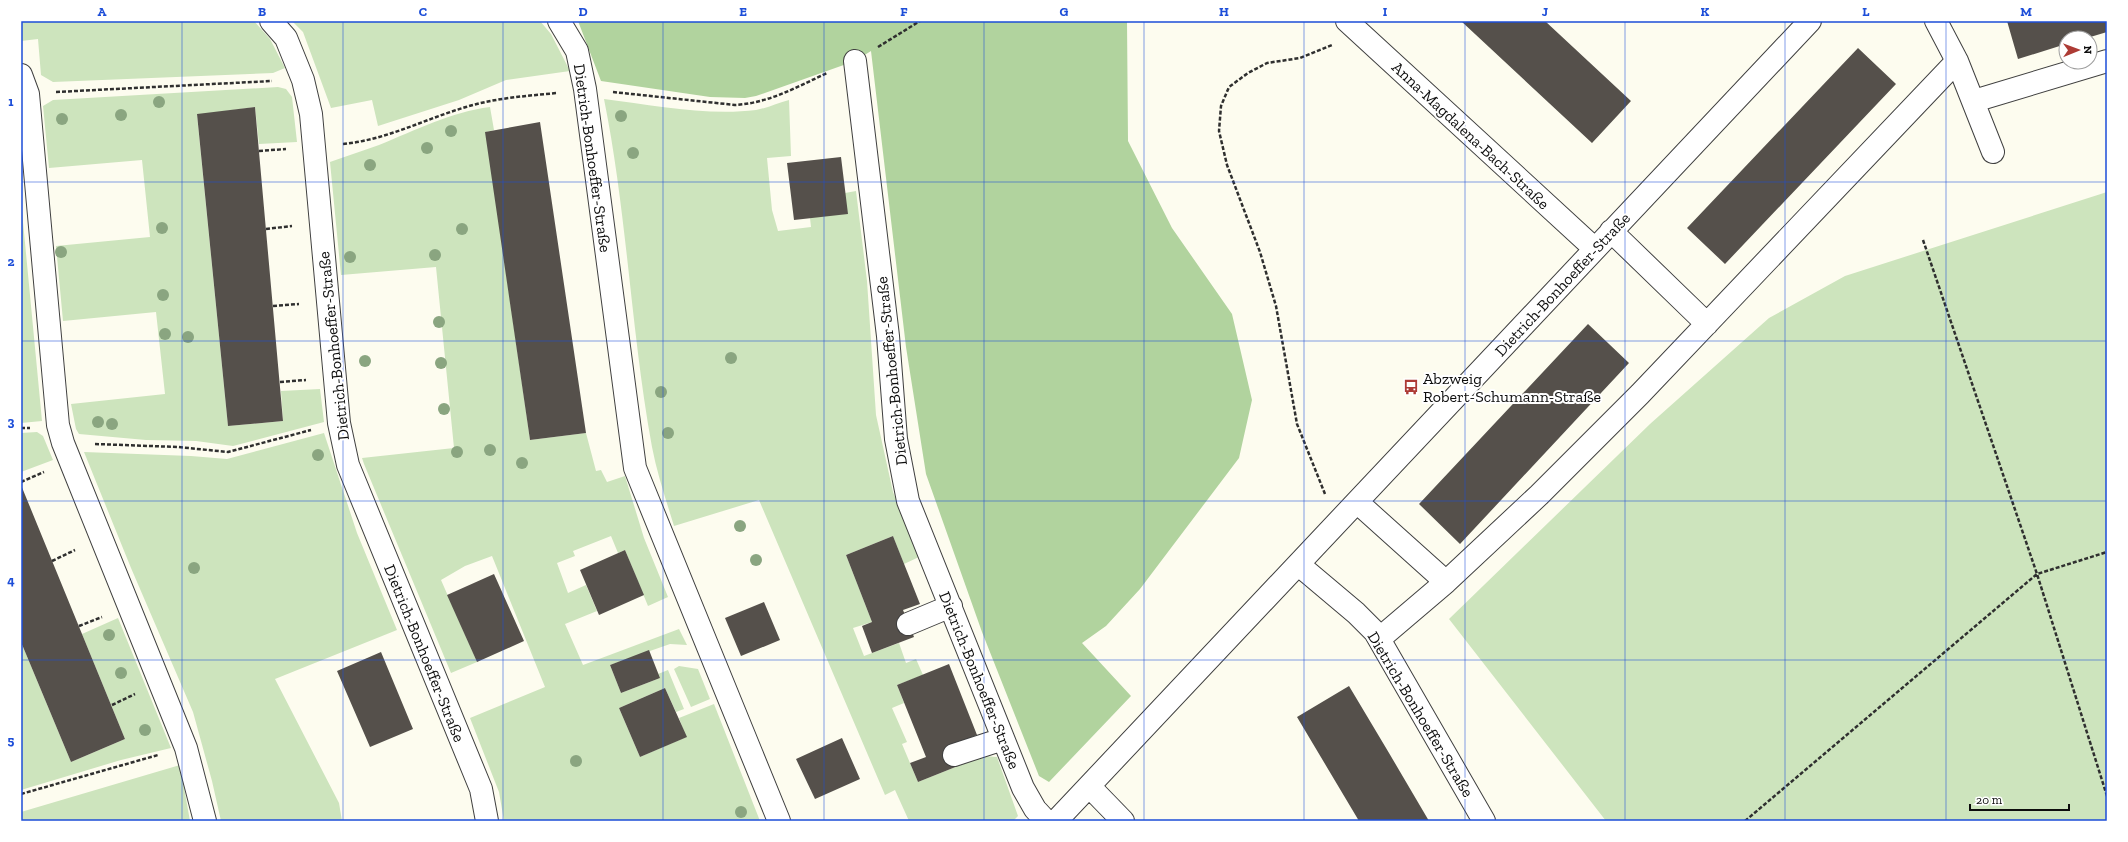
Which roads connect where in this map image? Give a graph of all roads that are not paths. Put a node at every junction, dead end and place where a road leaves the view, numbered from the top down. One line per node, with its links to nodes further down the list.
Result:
1 (271, 21): 25 (street, Dietrich-Bonhoeffer-Straße)
2 (559, 21): 26 (street, Dietrich-Bonhoeffer-Straße)
3 (1810, 21): 12 (street, Dietrich-Bonhoeffer-Straße)
4 (1936, 21): 7 (street)
5 (1351, 25): 13 (street, Anna-Magdalena-Bach-Straße)
6 (855, 60): 18 (street, Dietrich-Bonhoeffer-Straße)
7 (1957, 61): 10 (street); 14 (street)
8 (2107, 61): 10 (street)
9 (25, 84): 24 (street)
10 (1974, 101): 11 (street)
11 (1993, 152)
12 (1612, 231): 13 (street, Dietrich-Bonhoeffer-Straße); 14 (street)
13 (1595, 249): 15 (street, Dietrich-Bonhoeffer-Straße)
14 (1707, 324): 17 (street)
15 (1357, 502): 16 (street, Dietrich-Bonhoeffer-Straße); 17 (street)
16 (1298, 565): 20 (street, Dietrich-Bonhoeffer-Straße); 23 (street, Dietrich-Bonhoeffer-Straße)
17 (1446, 582): 20 (street)
18 (951, 606): 19 (street); 21 (street, Dietrich-Bonhoeffer-Straße)
19 (908, 624)
20 (1379, 639): 30 (street, Dietrich-Bonhoeffer-Straße)
21 (1003, 738): 22 (street); 27 (street, Dietrich-Bonhoeffer-Straße)
22 (954, 755)
23 (1089, 786): 28 (street, Dietrich-Bonhoeffer-Straße); 29 (street)
24 (205, 821)
25 (487, 821)
26 (779, 821)
27 (1046, 821)
28 (1056, 821)
29 (1123, 821)
30 (1484, 821)

